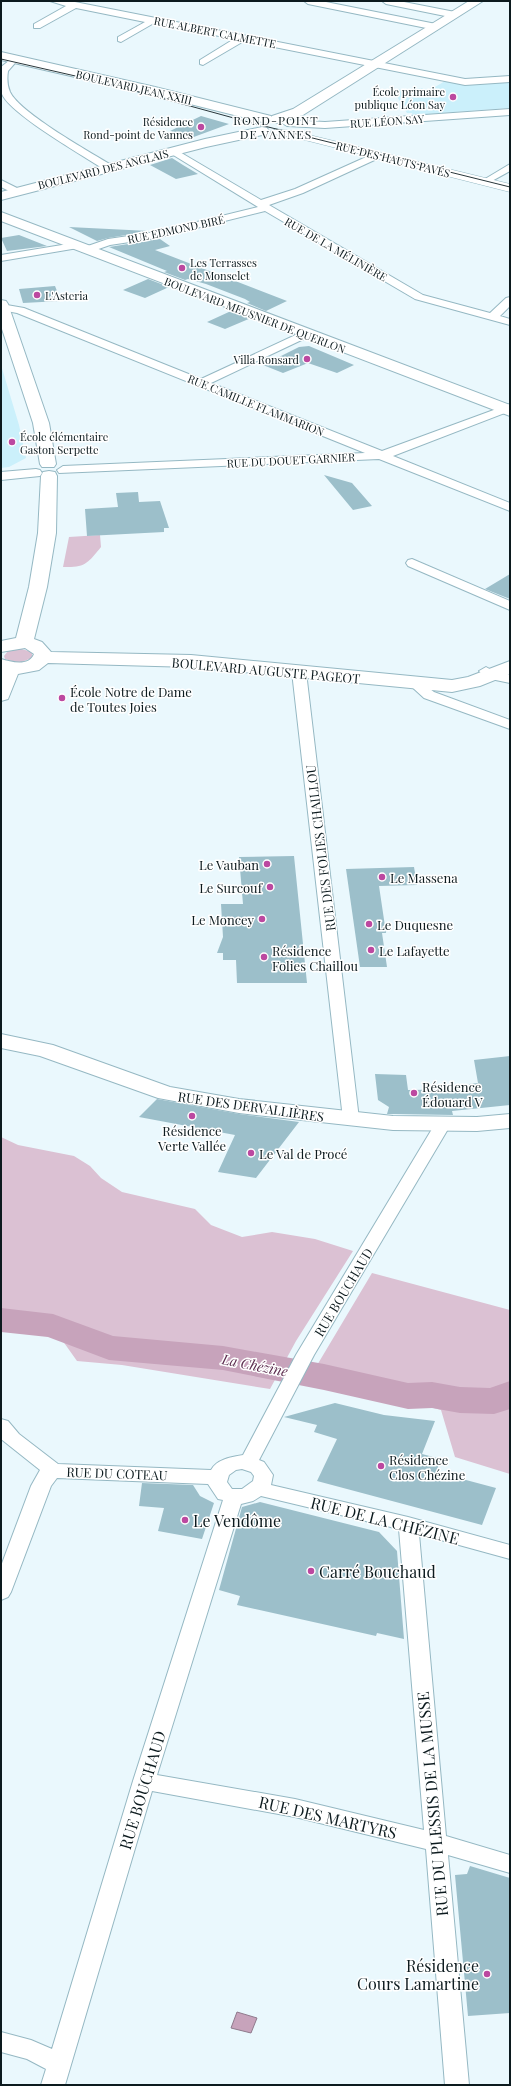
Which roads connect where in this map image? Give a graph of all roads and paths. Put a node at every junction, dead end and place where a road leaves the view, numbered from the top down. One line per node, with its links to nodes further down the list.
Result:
1 (54, 1): 5 (street, RUE ALBERT CALMETTE)
2 (308, 1): 9 (street)
3 (386, 1): 6 (street)
4 (477, 1): 6 (main road)
5 (75, 5): 7 (street, RUE ALBERT CALMETTE); 8 (street)
6 (455, 14): 9 (main road)
7 (154, 20): 10 (street, RUE ALBERT CALMETTE); 11 (street)
8 (37, 26)
9 (436, 26): 14 (main road)
10 (243, 38): 12 (street); 14 (street, RUE ALBERT CALMETTE)
11 (121, 39)
12 (203, 62)
13 (3, 64): 17 (main road, BOULEVARD JEAN XXIII); 22 (street)
14 (375, 64): 15 (street, RUE ALBERT CALMETTE); 17 (main road)
15 (510, 80)
16 (510, 112): 18 (street, RUE LÉON SAY)
17 (270, 125): 18 (street, RUE DES HAUTS PAVÉS); 19 (main road, BOULEVARD DES ANGLAIS); 20 (street, RUE DES HAUTS PAVÉS)
18 (311, 128): 23 (street, RUE DES HAUTS PAVÉS)
19 (173, 151): 22 (main road, BOULEVARD DES ANGLAIS); 29 (street, RUE DE LA MÉLINIÈRE)
20 (378, 155): 26 (street, RUE DES HAUTS PAVÉS); 29 (street, RUE EDMOND BIRÉ)
21 (510, 167): 23 (street)
22 (109, 168): 27 (main road, BOULEVARD DES ANGLAIS)
23 (490, 179): 25 (street, RUE DES HAUTS PAVÉS)
24 (1, 183): 27 (street)
25 (510, 184)
26 (510, 188)
27 (17, 192): 28 (main road, BOULEVARD DES ANGLAIS)
28 (1, 196)
29 (263, 206): 31 (street, RUE EDMOND BIRÉ); 35 (street, RUE DE LA MÉLINIÈRE)
30 (1, 216): 31 (main road, BOULEVARD MEUSNIER DE QUERLON)
31 (80, 248): 32 (street, RUE EDMOND BIRÉ); 37 (main road, BOULEVARD MEUSNIER DE QUERLON)
32 (1, 258)
33 (510, 300): 35 (street)
34 (2, 306): 38 (street, RUE CAMILLE FLAMMARION); 41 (main road)
35 (492, 317): 36 (street, RUE DE LA MÉLINIÈRE)
36 (510, 322)
37 (306, 334): 38 (street); 39 (main road, BOULEVARD MEUSNIER DE QUERLON)
38 (201, 383): 40 (street, RUE CAMILLE FLAMMARION)
39 (508, 409): 40 (street, RUE DU DOUET GARNIER)
40 (380, 455): 41 (street, RUE DU DOUET GARNIER); 43 (street, RUE CAMILLE FLAMMARION)
41 (49, 471): 42 (street, RUE DU DOUET GARNIER); 46 (main road)
42 (1, 476)
43 (510, 507)
44 (412, 563): 45 (street)
45 (510, 606)
46 (24, 643): 47 (main road); 48 (main road)
47 (1, 647)
48 (43, 657): 49 (main road); 51 (main road, BOULEVARD AUGUSTE PAGEOT)
49 (6, 666): 54 (main road)
50 (501, 670): 53 (main road, BOULEVARD AUGUSTE PAGEOT)
51 (299, 672): 52 (main road, BOULEVARD AUGUSTE PAGEOT); 58 (street, RUE DES FOLIES CHAILLOU)
52 (419, 684): 53 (main road, BOULEVARD AUGUSTE PAGEOT); 55 (street)
53 (457, 687): 55 (street)
54 (1, 695)
55 (487, 716): 56 (street)
56 (510, 725)
57 (1, 1041): 58 (main road, RUE DES DERVALLIÈRES)
58 (351, 1119): 60 (main road, RUE DES DERVALLIÈRES)
59 (510, 1121): 60 (main road, RUE DES DERVALLIÈRES)
60 (443, 1124): 62 (street, RUE BOUCHAUD)
61 (1, 1426): 63 (street)
62 (248, 1463): 64 (street); 65 (street)
63 (54, 1471): 64 (street, RUE DU COTEAU); 69 (street, RUE DU COTEAU)
64 (217, 1477): 66 (street)
65 (260, 1489): 66 (street); 67 (street, RUE DE LA CHÉZINE)
66 (235, 1496): 70 (street, RUE BOUCHAUD)
67 (408, 1524): 68 (street, RUE DE LA CHÉZINE); 71 (street, RUE DU PLESSIS DE LA MUSSE)
68 (510, 1552)
69 (1, 1592)
70 (144, 1781): 71 (street, RUE DES MARTYRS); 74 (street, RUE BOUCHAUD)
71 (435, 1842): 72 (street, RUE DES MARTYRS); 76 (street, RUE DU PLESSIS DE LA MUSSE)
72 (510, 1864)
73 (1, 2042): 74 (street)
74 (60, 2064): 75 (street, RUE BOUCHAUD)
75 (53, 2085)
76 (457, 2085)

